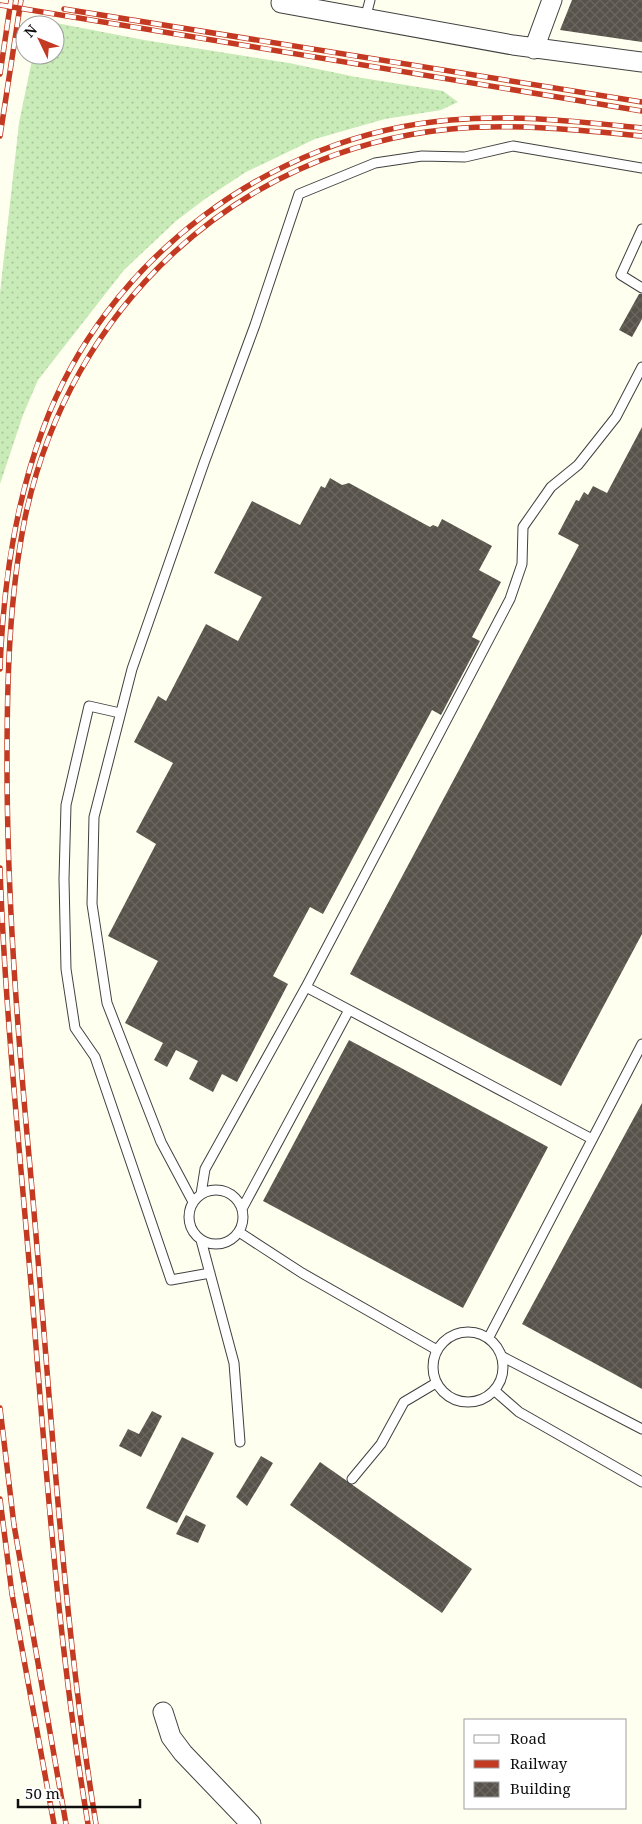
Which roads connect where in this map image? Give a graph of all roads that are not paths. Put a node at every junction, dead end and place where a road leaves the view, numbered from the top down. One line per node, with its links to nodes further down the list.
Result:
1 (370, 0): 4 (lane)
2 (552, 0): 5 (street)
3 (280, 2): 4 (street)
4 (365, 18): 5 (street)
5 (534, 49): 6 (street)
6 (642, 62)
7 (642, 168): 11 (lane)
8 (642, 228): 9 (lane)
9 (642, 288)
10 (642, 367): 12 (lane)
11 (120, 713): 17 (lane); 21 (lane)
12 (306, 987): 13 (lane); 16 (lane)
13 (349, 1010): 15 (lane); 18 (lane)
14 (642, 1044): 15 (lane)
15 (592, 1139): 22 (lane)
16 (201, 1194): 17 (lane); 18 (lane)
17 (193, 1202): 20 (lane)
18 (243, 1207): 19 (lane)
19 (239, 1232): 20 (lane); 23 (lane)
20 (201, 1240): 21 (lane)
21 (210, 1273): 28 (lane)
22 (488, 1337): 23 (lane); 24 (lane)
23 (437, 1350): 25 (lane)
24 (503, 1357): 26 (lane); 27 (lane)
25 (436, 1383): 26 (lane); 29 (lane)
26 (495, 1391): 30 (lane)
27 (642, 1429)
28 (240, 1442)
29 (352, 1478)
30 (642, 1482)
31 (163, 1712): 32 (street)
32 (251, 1824)

